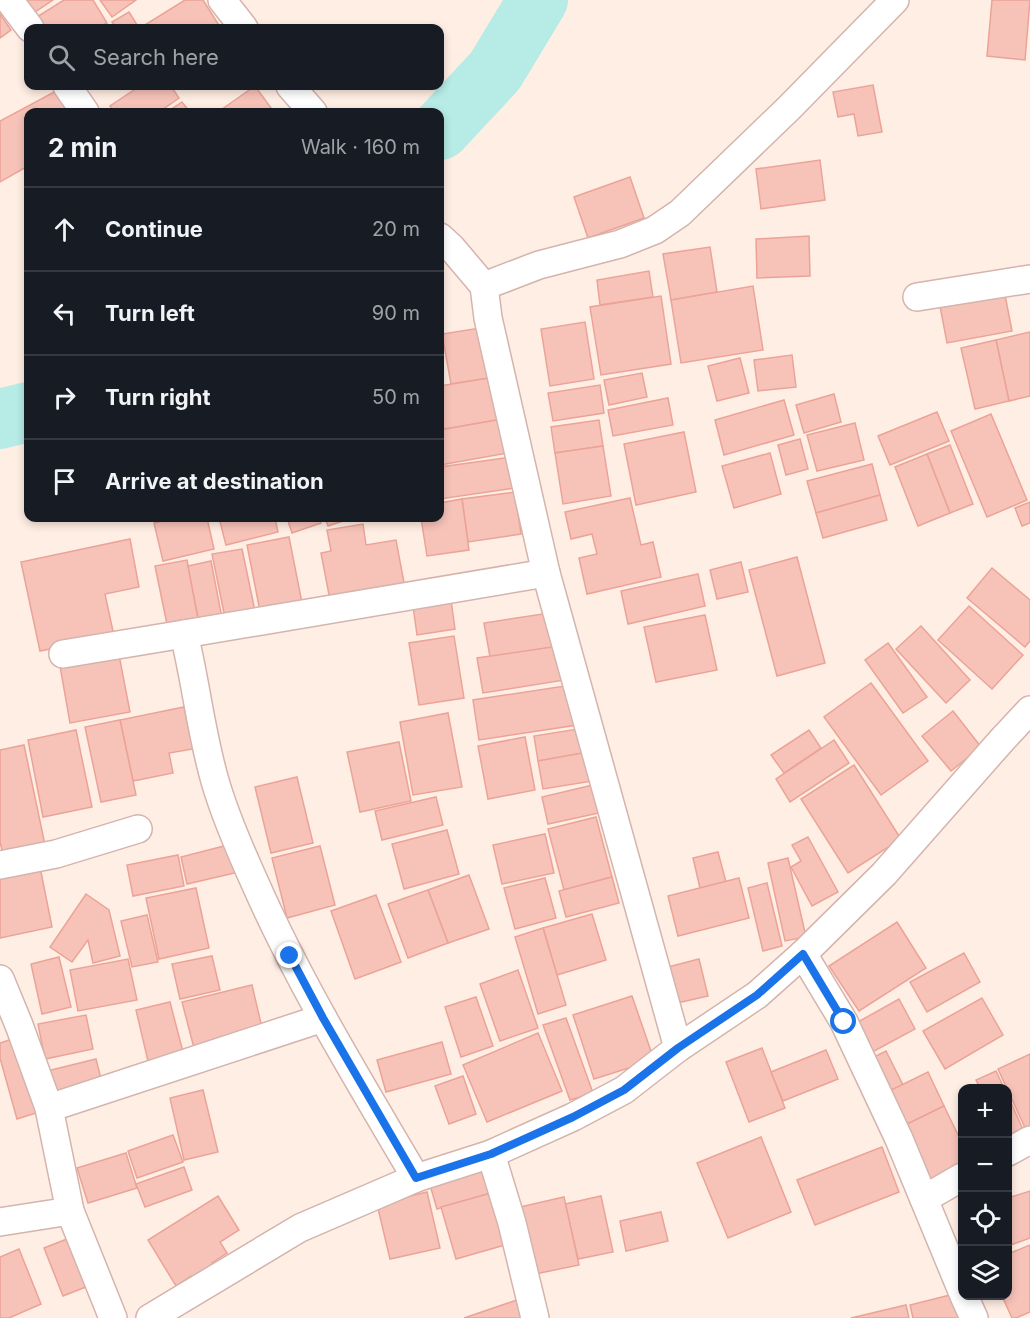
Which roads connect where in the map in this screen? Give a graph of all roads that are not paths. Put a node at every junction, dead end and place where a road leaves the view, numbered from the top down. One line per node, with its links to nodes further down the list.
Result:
1 (9, 0): 4 (street)
2 (222, 0): 5 (street)
3 (896, 0): 12 (street)
4 (27, 24)
5 (241, 24)
6 (70, 90): 8 (street)
7 (294, 90): 9 (street)
8 (82, 108)
9 (309, 108)
10 (445, 242): 12 (street)
11 (1030, 279): 13 (street)
12 (484, 286): 14 (street)
13 (917, 297)
14 (546, 573): 15 (street); 23 (street)
15 (184, 634): 16 (street); 22 (street)
16 (63, 654)
17 (1030, 710): 20 (street)
18 (138, 829): 19 (street)
19 (0, 865)
20 (803, 954): 23 (street); 30 (street)
21 (0, 979): 24 (street)
22 (323, 1018): 24 (street); 28 (street)
23 (678, 1048): 27 (street)
24 (49, 1108): 31 (street)
25 (1030, 1140): 26 (street)
26 (1012, 1150)
27 (491, 1154): 28 (street); 37 (street)
28 (416, 1178): 35 (street)
29 (958, 1180): 30 (street)
30 (924, 1199): 33 (street)
31 (70, 1211): 32 (street); 36 (street)
32 (0, 1222)
33 (958, 1279)
34 (966, 1300): 38 (street)
35 (152, 1317)
36 (113, 1318)
37 (536, 1318)
38 (974, 1318)

